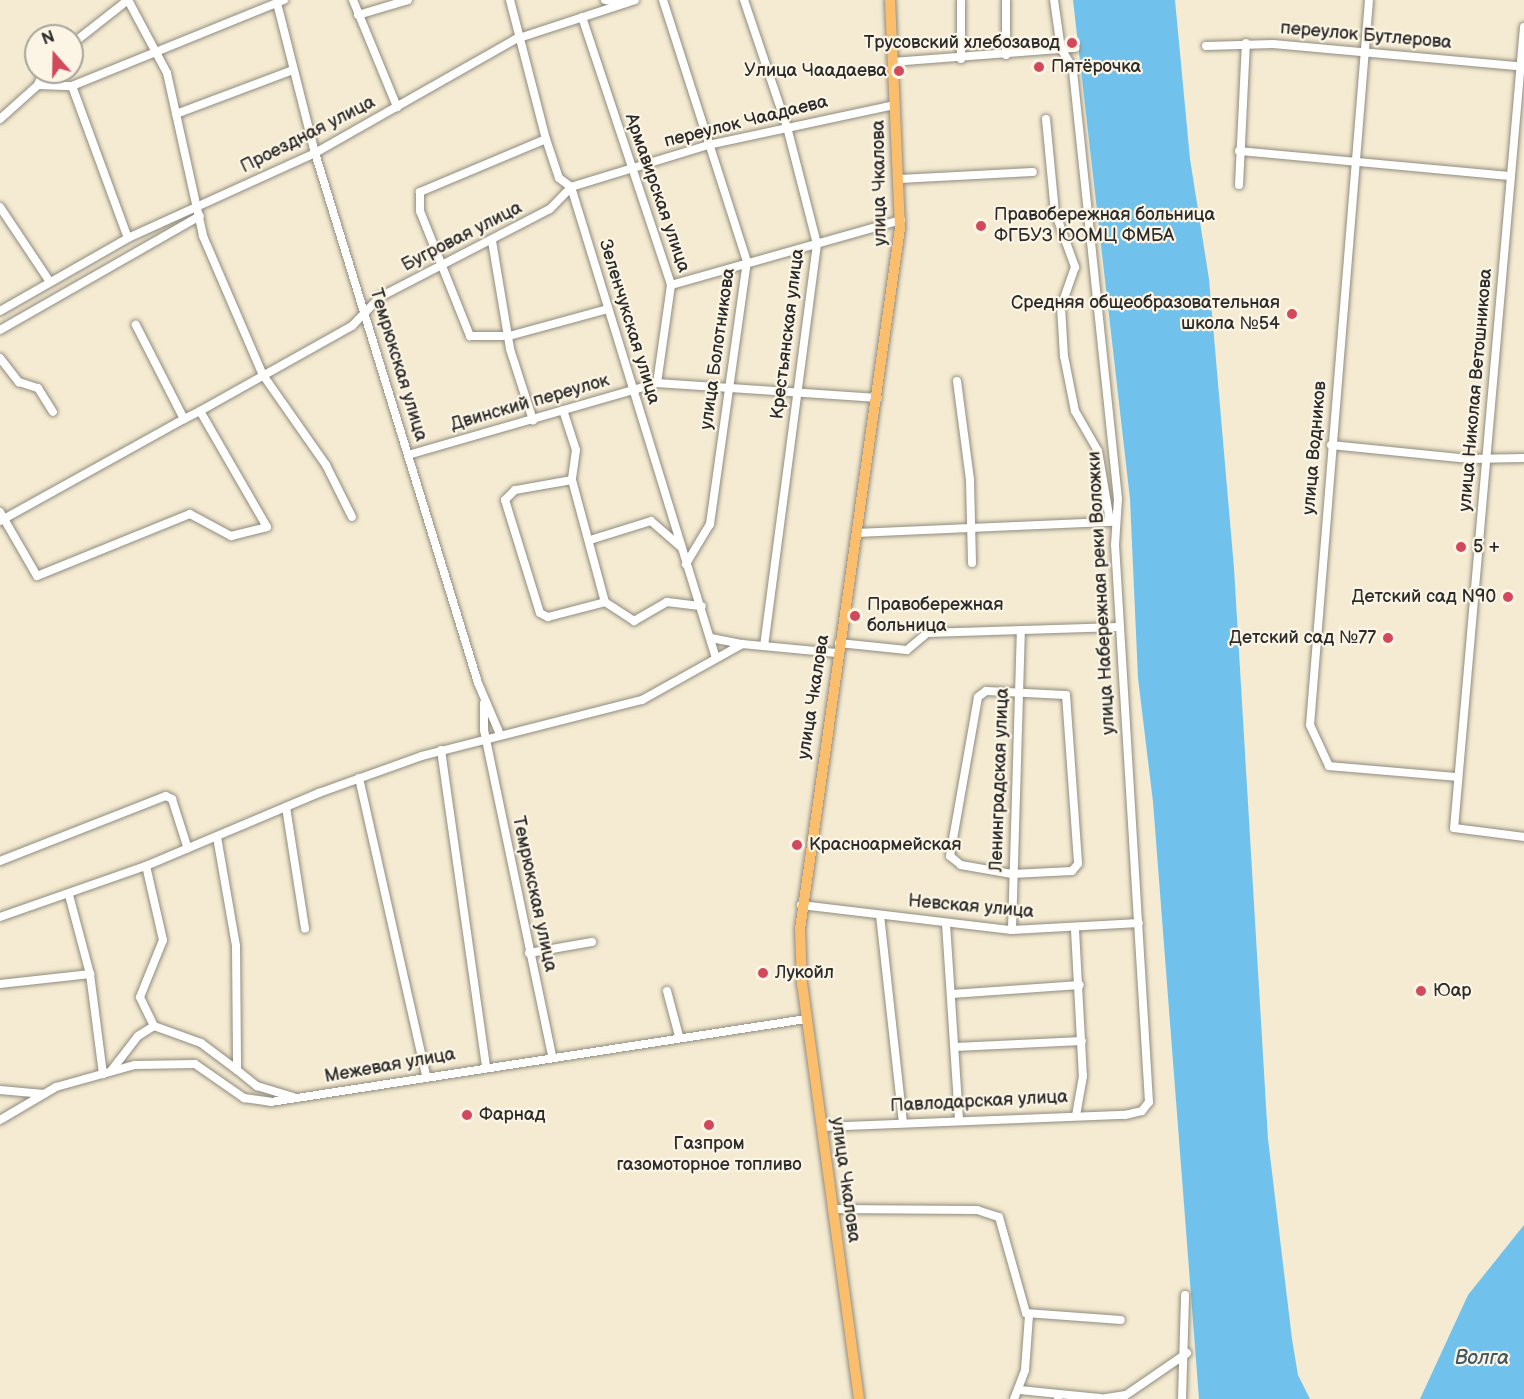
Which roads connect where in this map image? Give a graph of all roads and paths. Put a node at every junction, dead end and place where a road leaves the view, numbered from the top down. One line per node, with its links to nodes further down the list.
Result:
1 (128, 0): 19 (street); 25 (street)
2 (353, 0): 16 (street)
3 (408, 0): 16 (street)
4 (510, 0): 20 (street, Зеленчукская улица)
5 (605, 0): 15 (street)
6 (636, 0): 15 (street, Проездная улица)
7 (663, 0): 41 (street, улица Болотникова)
8 (744, 0): 39 (street, Крестьянская улица)
9 (890, 0): 29 (main road, улица Чкалова)
10 (961, 0): 28 (street)
11 (1006, 0): 27 (street)
12 (1054, 0): 24 (street, улица Набережная реки Воложки)
13 (1369, 0): 26 (street, улица Водников)
14 (280, 1): 25 (street); 31 (street, Темрюкская улица)
15 (625, 3): 17 (street, Проездная улица)
16 (358, 15): 35 (street)
17 (582, 17): 20 (street, Проездная улица); 45 (street, Армавирская улица)
18 (1524, 27): 30 (street, улица Николая Ветошникова)
19 (84, 35)
20 (516, 39): 35 (street, Проездная улица); 40 (street, Зеленчукская улица)
21 (1246, 43): 22 (street, переулок Бутлерова); 26 (street, переулок Бутлерова); 42 (street)
22 (1206, 46)
23 (1075, 48): 24 (street)
24 (1061, 49): 27 (street); 87 (street, улица Набережная реки Воложки)
25 (154, 50): 33 (street); 36 (street)
26 (1366, 52): 30 (street, переулок Бутлерова); 44 (street, улица Водников)
27 (1006, 54): 28 (street)
28 (961, 59): 29 (street)
29 (892, 62): 34 (main road, улица Чкалова)
30 (1522, 67): 47 (street, улица Николая Ветошникова)
31 (293, 70): 36 (street); 43 (street, Темрюкская улица)
32 (38, 85): 33 (street); 37 (street)
33 (72, 86): 54 (street)
34 (896, 105): 39 (street, переулок Чаадаева); 48 (main road, улица Чкалова)
35 (398, 107): 43 (street, Проездная улица)
36 (176, 114): 52 (street)
37 (0, 119)
38 (1046, 119): 87 (street)
39 (787, 127): 41 (street, переулок Чаадаева); 56 (street, Крестьянская улица)
40 (546, 139): 50 (street, Зеленчукская улица); 58 (street)
41 (708, 145): 45 (street, переулок Чаадаева); 57 (street, улица Болотникова)
42 (1239, 151): 44 (street); 49 (street)
43 (315, 153): 52 (street, Проездная улица); 63 (street, Темрюкская улица)
44 (1356, 162): 47 (street); 80 (street, улица Водников)
45 (631, 169): 50 (street, переулок Чаадаева); 60 (street, Армавирская улица)
46 (1033, 172): 48 (street)
47 (1511, 176): 82 (street, улица Николая Ветошникова)
48 (899, 179): 53 (main road, улица Чкалова)
49 (1239, 185)
50 (571, 187): 55 (street, Бугровая улица); 61 (street, Зеленчукская улица)
51 (0, 207): 59 (street)
52 (199, 212): 54 (street, Проездная улица); 65 (street, Проездная улица); 68 (street)
53 (901, 220): 56 (street); 74 (main road, улица Чкалова)
54 (128, 238): 59 (street, Проездная улица)
55 (492, 241): 58 (street, Бугровая улица); 66 (street)
56 (816, 244): 57 (street); 73 (street, Крестьянская улица)
57 (747, 261): 60 (street); 71 (street, улица Болотникова)
58 (444, 267): 63 (street, Бугровая улица); 66 (street)
59 (50, 282): 62 (street, Проездная улица)
60 (671, 285): 70 (street, Армавирская улица)
61 (608, 309): 66 (street); 72 (street, Зеленчукская улица)
62 (0, 311)
63 (365, 312): 68 (street, Бугровая улица); 81 (street, Темрюкская улица)
64 (136, 325): 78 (street)
65 (0, 330)
66 (509, 336): 79 (street)
67 (0, 358): 77 (street)
68 (262, 375): 76 (street); 86 (street)
69 (957, 381): 88 (street)
70 (657, 383): 71 (street, Двинский переулок); 72 (street, Двинский переулок)
71 (729, 384): 73 (street, Двинский переулок); 93 (street, улица Болотникова)
72 (632, 390): 75 (street, Двинский переулок); 91 (street, Зеленчукская улица)
73 (798, 391): 74 (street, Двинский переулок); 100 (street, Крестьянская улица)
74 (877, 398): 89 (main road, улица Чкалова)
75 (564, 410): 79 (street, Двинский переулок); 84 (street)
76 (200, 411): 78 (street); 85 (street)
77 (53, 412)
78 (184, 419): 85 (street)
79 (532, 420): 81 (street, Двинский переулок)
80 (1331, 445): 82 (street); 108 (street, улица Водников)
81 (408, 455): 104 (street, Темрюкская улица)
82 (1486, 455): 83 (street); 108 (street, улица Николая Ветошникова)
83 (1524, 458)
84 (572, 480): 90 (street); 94 (street)
85 (1, 517)
86 (352, 517)
87 (1112, 521): 88 (street); 96 (street, улица Набережная реки Воложки)
88 (967, 526): 89 (street); 92 (street)
89 (856, 533): 101 (main road, улица Чкалова)
90 (590, 540): 91 (street); 94 (street)
91 (681, 547): 93 (street, Зеленчукская улица)
92 (972, 563)
93 (686, 564): 95 (street, Зеленчукская улица)
94 (605, 602): 95 (street)
95 (702, 606): 98 (street, Зеленчукская улица)
96 (1119, 627): 97 (street); 121 (street, улица Набережная реки Воложки)
97 (1022, 630): 101 (street); 103 (street, Ленинградская улица)
98 (711, 638): 99 (street); 102 (street, Зеленчукская улица)
99 (742, 644): 100 (street); 102 (street)
100 (764, 644): 101 (street)
101 (838, 648): 118 (main road, улица Чкалова)
102 (716, 657): 105 (street)
103 (1020, 692): 116 (street, Ленинградская улица); 116 (street); 116 (street)
104 (484, 696): 105 (street, Темрюкская улица); 106 (street, Темрюкская улица)
105 (499, 732): 106 (street)
106 (486, 738): 107 (street); 127 (street, Темрюкская улица)
107 (441, 750): 109 (street); 139 (street)
108 (1458, 777): 112 (street, улица Николая Ветошникова)
109 (359, 778): 110 (street); 142 (street)
110 (286, 807): 111 (street); 123 (street)
111 (217, 837): 113 (street); 140 (street)
112 (1524, 837)
113 (188, 849): 114 (street); 115 (street)
114 (0, 861)
115 (146, 866): 117 (street); 134 (street)
116 (1012, 874): 124 (street, Ленинградская улица)
117 (69, 895): 120 (street); 128 (street)
118 (801, 904): 119 (street, Невская улица); 133 (main road, улица Чкалова)
119 (880, 915): 122 (street, Невская улица); 150 (street)
120 (0, 917)
121 (1139, 923): 125 (street, Невская улица); 146 (street, улица Набережная реки Воложки)
122 (946, 924): 124 (street, Невская улица); 132 (street)
123 (305, 929)
124 (1011, 930): 125 (street, Невская улица)
125 (1075, 930): 130 (street)
126 (592, 942): 127 (street)
127 (529, 953): 138 (street, Темрюкская улица)
128 (90, 974): 129 (street); 141 (street)
129 (0, 984)
130 (1080, 985): 132 (street); 136 (street)
131 (667, 991): 135 (street)
132 (952, 994): 137 (street)
133 (806, 1019): 135 (street, Межевая улица); 151 (main road, улица Чкалова)
134 (154, 1026): 140 (street); 141 (street)
135 (680, 1036): 138 (street, Межевая улица)
136 (1082, 1041): 137 (street); 147 (street)
137 (955, 1047): 149 (street)
138 (552, 1055): 139 (street, Межевая улица)
139 (486, 1066): 142 (street, Межевая улица)
140 (237, 1070): 145 (street)
141 (107, 1073): 144 (street, Межевая улица); 145 (street, Межевая улица)
142 (426, 1076): 145 (street, Межевая улица)
143 (0, 1090): 144 (street)
144 (45, 1094): 148 (street, Межевая улица)
145 (297, 1098)
146 (1138, 1113): 147 (street, Павлодарская улица)
147 (1076, 1114): 149 (street, Павлодарская улица)
148 (0, 1120)
149 (959, 1120): 150 (street, Павлодарская улица)
150 (903, 1123): 151 (street, Павлодарская улица)
151 (821, 1127): 152 (main road, улица Чкалова)
152 (832, 1209): 154 (street); 159 (main road, улица Чкалова)
153 (1185, 1295): 156 (street)
154 (1029, 1316): 155 (street); 157 (street)
155 (1121, 1320)
156 (1187, 1353): 161 (street); 162 (street)
157 (1020, 1390): 158 (street); 160 (street)
158 (1059, 1397): 161 (street)
159 (859, 1399)
160 (1014, 1399)
161 (1100, 1399)
162 (1182, 1399)

